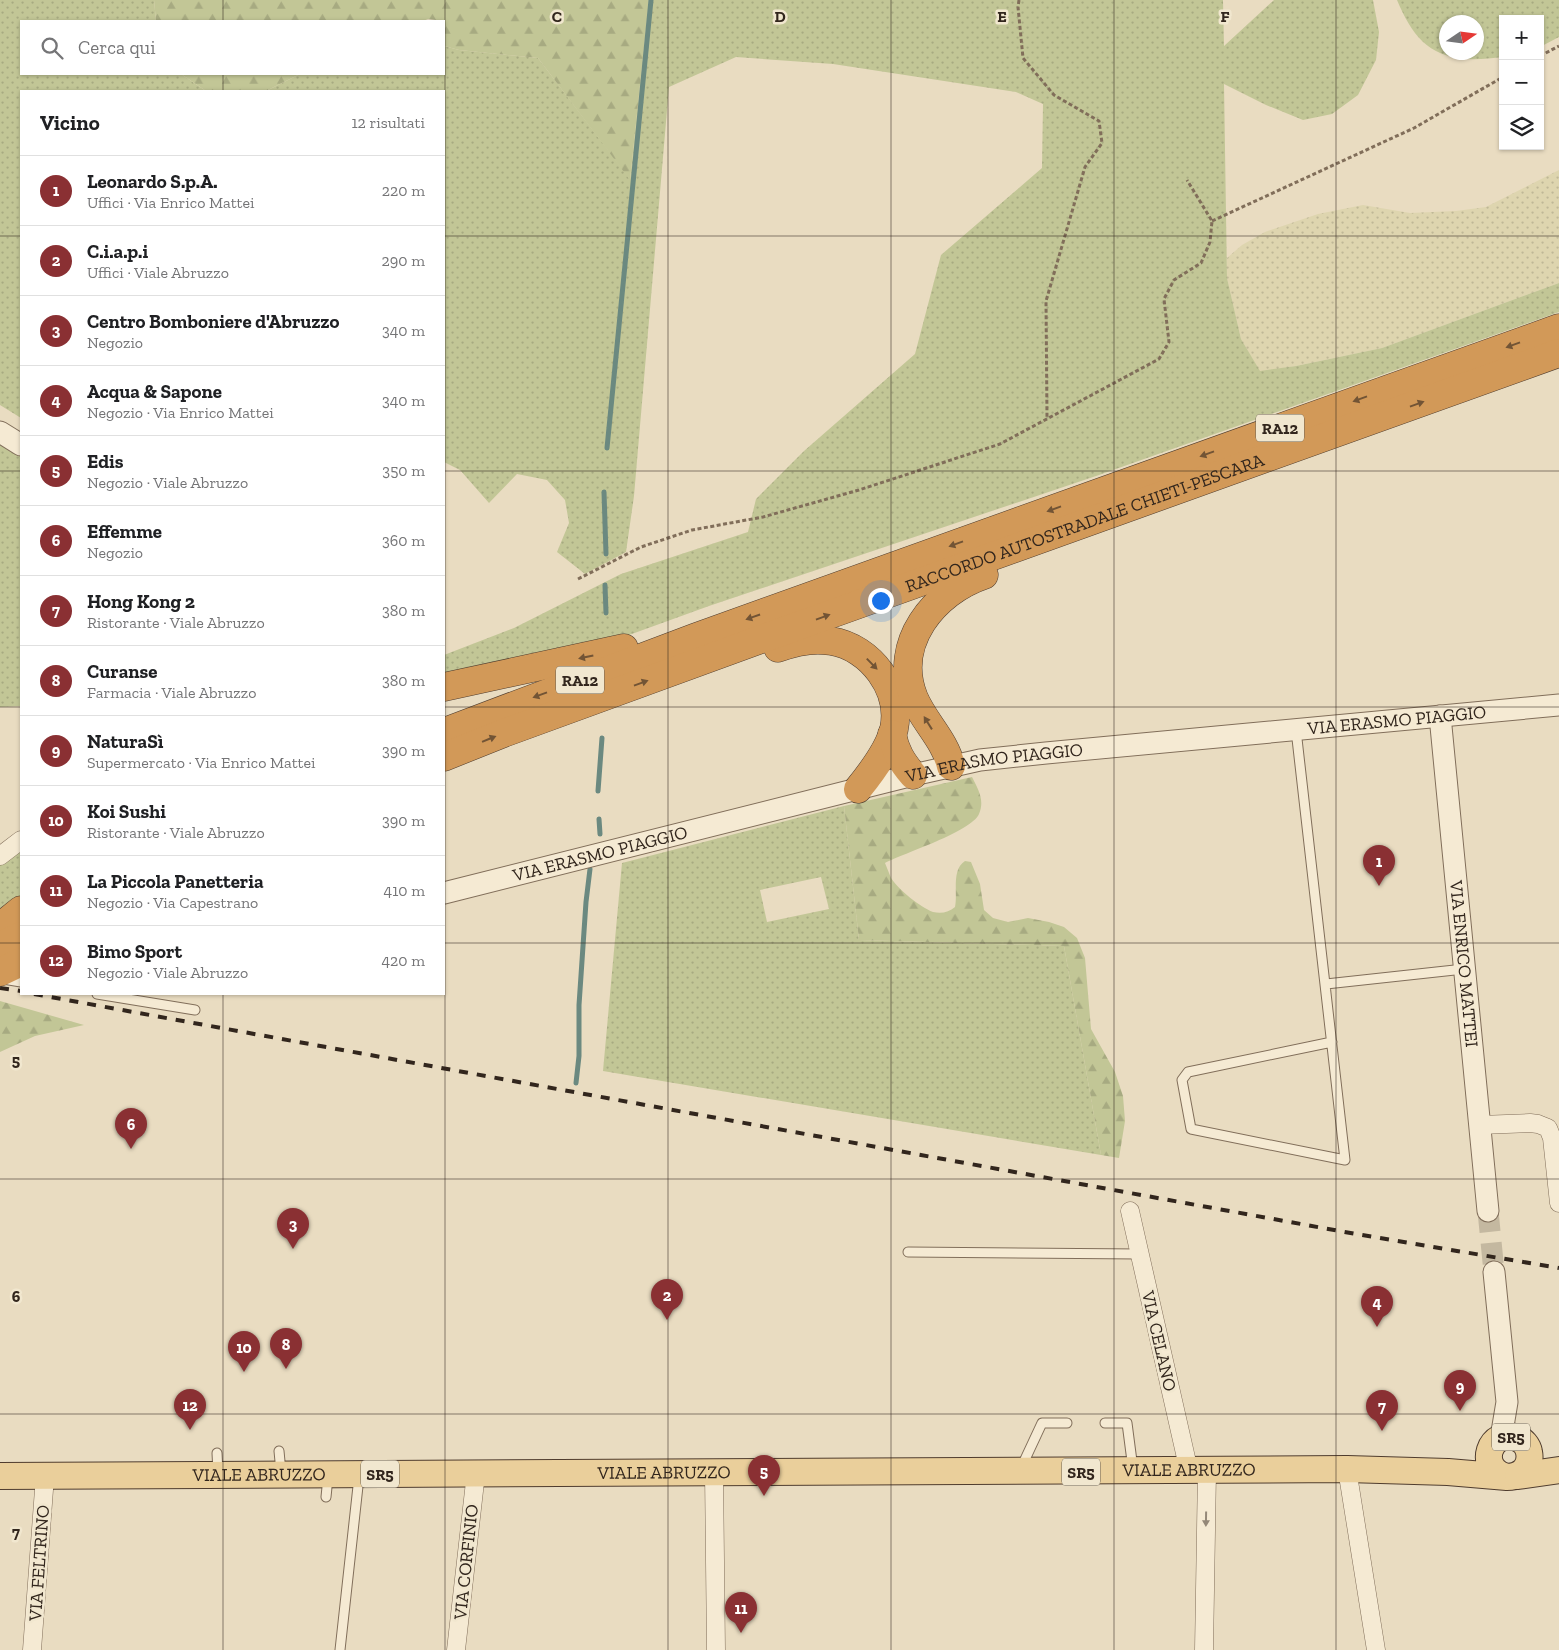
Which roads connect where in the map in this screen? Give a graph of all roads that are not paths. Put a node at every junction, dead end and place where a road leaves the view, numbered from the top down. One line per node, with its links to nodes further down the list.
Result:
1 (1559, 328): 6 (highway, RACCORDO AUTOSTRADALE CHIETI-PESCARA / RA12, one-way to 6)
2 (1559, 353): 5 (highway, RACCORDO AUTOSTRADALE CHIETI-PESCARA / RA12, one-way to 2)
3 (0, 432): 4 (street)
4 (20, 444)
5 (1068, 529): 7 (highway, RACCORDO AUTOSTRADALE CHIETI-PESCARA / RA12, one-way to 5); 15 (highway, one-way to 5)
6 (717, 630): 8 (highway, one-way to 8); 12 (highway, RACCORDO AUTOSTRADALE CHIETI-PESCARA / RA12, one-way to 12)
7 (679, 669): 13 (highway, one-way to 13); 14 (highway, RACCORDO AUTOSTRADALE CHIETI-PESCARA / RA12, one-way to 7)
8 (445, 687)
9 (1559, 705): 10 (street, VIA ERASMO PIAGGIO)
10 (1440, 716): 11 (street, VIA ERASMO PIAGGIO); 25 (street, VIA ENRICO MATTEI)
11 (1296, 730): 15 (street, VIA ERASMO PIAGGIO); 26 (lane)
12 (445, 732)
13 (892, 734): 16 (highway); 17 (highway)
14 (445, 758)
15 (951, 766): 16 (street, VIA ERASMO PIAGGIO)
16 (913, 775): 17 (street, VIA ERASMO PIAGGIO)
17 (858, 789): 20 (street, VIA ERASMO PIAGGIO)
18 (20, 841): 19 (street)
19 (0, 856)
20 (445, 894)
21 (20, 911): 22 (highway)
22 (0, 927)
23 (20, 939): 24 (highway)
24 (9, 968)
25 (1464, 969): 26 (lane); 30 (street, VIA ENRICO MATTEI)
26 (1326, 984): 29 (lane)
27 (103, 995): 28 (lane)
28 (195, 1010)
29 (1332, 1042): 29 (lane)
30 (1480, 1125): 31 (street); 33 (street, VIA ENRICO MATTEI)
31 (1559, 1204)
32 (1130, 1211): 35 (street, VIA CELANO)
33 (1488, 1211)
34 (908, 1252): 35 (lane)
35 (1140, 1254): 43 (street, VIA CELANO)
36 (1494, 1272): 39 (street)
37 (1067, 1423): 45 (lane)
38 (1105, 1423): 42 (lane)
39 (1510, 1446): 40 (main road, VIALE ABRUZZO / SR5); 46 (main road, VIALE ABRUZZO / SR5); 51 (main road, SR5); 51 (main road, SR5)
40 (1559, 1469): 51 (main road, VIALE ABRUZZO / SR5)
41 (1347, 1470): 43 (main road, VIALE ABRUZZO / SR5); 46 (main road, VIALE ABRUZZO / SR5); 57 (street)
42 (1134, 1471): 43 (main road, VIALE ABRUZZO / SR5); 45 (main road, VIALE ABRUZZO / SR5)
43 (1198, 1471): 56 (street, VIA CELANO, one-way to 56)
44 (714, 1472): 45 (main road, VIALE ABRUZZO / SR5); 47 (main road, VIALE ABRUZZO / SR5); 55 (street)
45 (1019, 1472)
46 (1448, 1472): 51 (main road, VIALE ABRUZZO / SR5)
47 (476, 1473): 48 (main road, VIALE ABRUZZO / SR5); 54 (street, VIA CORFINIO)
48 (359, 1474): 50 (main road, VIALE ABRUZZO / SR5); 53 (lane)
49 (0, 1476): 50 (main road, VIALE ABRUZZO / SR5)
50 (45, 1476): 52 (street, VIA FELTRINO)
51 (1512, 1476)
52 (32, 1650)
53 (340, 1650)
54 (456, 1650)
55 (716, 1650)
56 (1204, 1650)
57 (1376, 1650)

